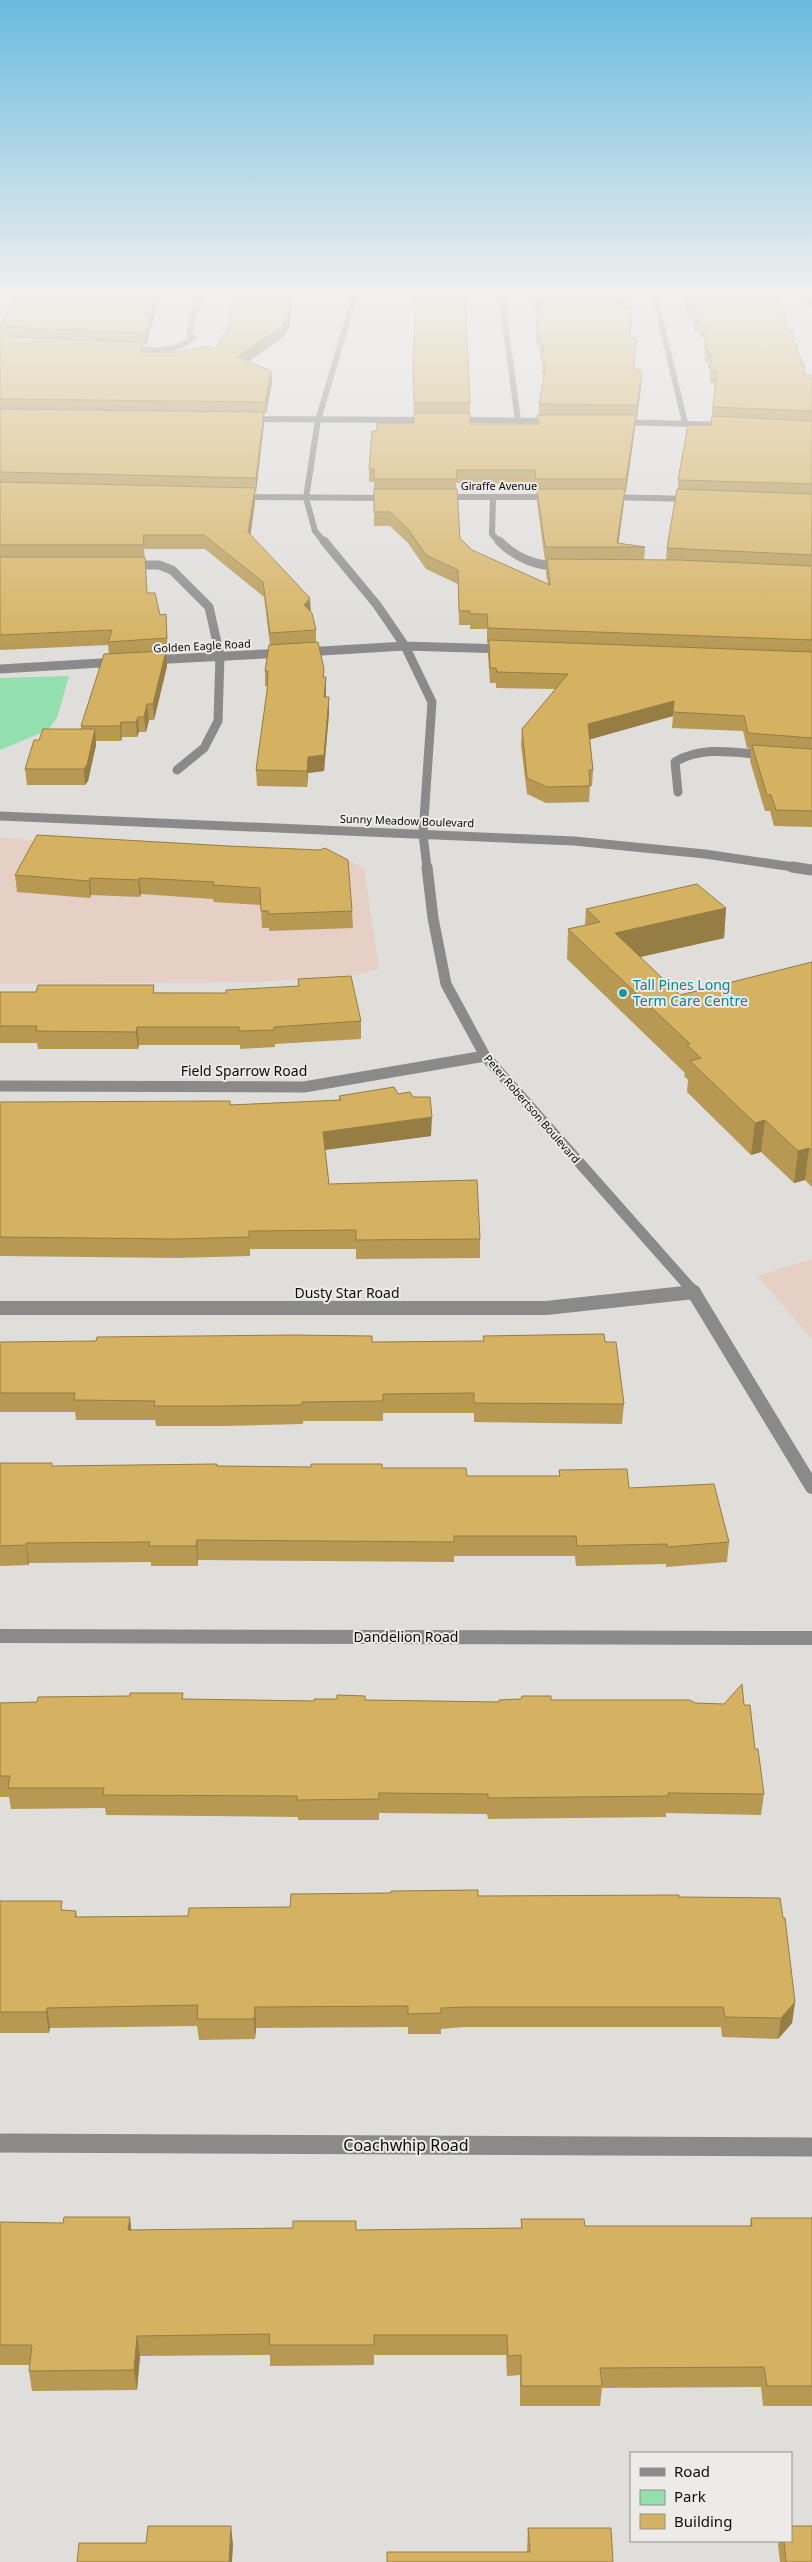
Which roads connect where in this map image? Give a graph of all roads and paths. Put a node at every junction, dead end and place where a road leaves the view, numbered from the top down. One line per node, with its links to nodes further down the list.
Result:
1 (321, 412): 5 (street, Peter Robertson Boulevard)
2 (517, 412): 6 (street)
3 (682, 412): 9 (street)
4 (236, 419): 5 (street)
5 (318, 420): 6 (street); 15 (street, Peter Robertson Boulevard)
6 (518, 421): 7 (street)
7 (558, 421)
8 (616, 422): 9 (street)
9 (685, 423): 10 (street)
10 (734, 425)
11 (234, 497): 15 (street)
12 (493, 497): 13 (street, Giraffe Avenue); 17 (street, Giraffe Avenue); 20 (street)
13 (562, 497)
14 (601, 497): 18 (street)
15 (306, 498): 16 (street); 21 (street, Peter Robertson Boulevard)
16 (403, 498)
17 (433, 498)
18 (698, 499)
19 (122, 565): 23 (street)
20 (577, 567)
21 (405, 646): 22 (street); 23 (street, Golden Eagle Road); 31 (street, Peter Robertson Boulevard)
22 (516, 649)
23 (220, 656): 24 (street, Golden Eagle Road); 28 (street)
24 (142, 661)
25 (132, 662): 26 (street)
26 (0, 669)
27 (774, 755): 29 (street)
28 (178, 770)
29 (678, 792)
30 (0, 816): 31 (street, Sunny Meadow Boulevard)
31 (423, 834): 32 (street, Sunny Meadow Boulevard); 33 (street, Peter Robertson Boulevard)
32 (812, 870)
33 (485, 1056): 34 (street, Field Sparrow Road); 35 (street, Peter Robertson Boulevard)
34 (0, 1086)
35 (694, 1292): 36 (street, Dusty Star Road); 37 (street, Peter Robertson Boulevard)
36 (0, 1308)
37 (812, 1487)
38 (0, 1636): 39 (street, Dandelion Road)
39 (812, 1638)
40 (0, 2143): 41 (street, Coachwhip Road)
41 (812, 2147)

